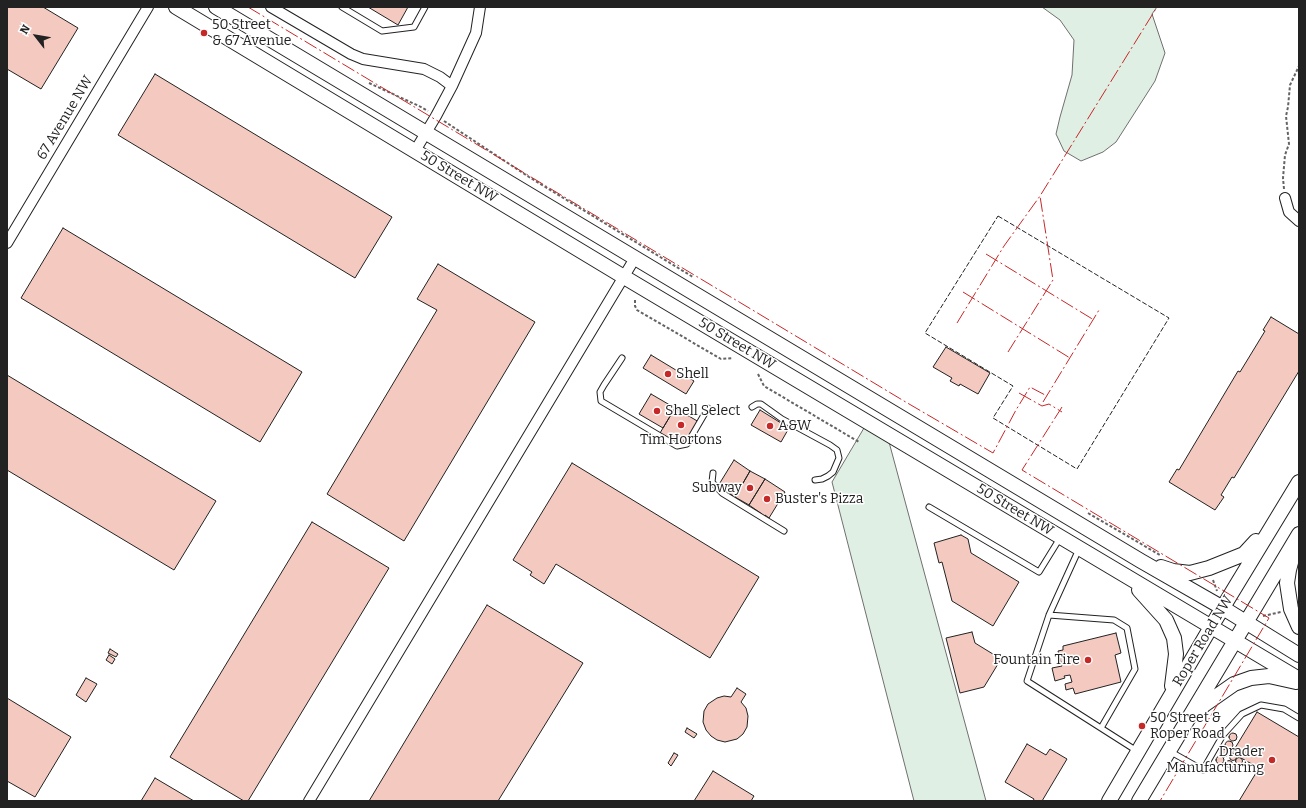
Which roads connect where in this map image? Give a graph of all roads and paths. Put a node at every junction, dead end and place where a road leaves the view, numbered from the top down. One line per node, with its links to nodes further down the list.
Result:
1 (148, 7): 17 (street, 67 Avenue NW)
2 (176, 7): 14 (main road, 50 Street NW)
3 (216, 7): 13 (main road, 50 Street NW)
4 (271, 7): 10 (street)
5 (342, 7): 6 (lane)
6 (426, 7)
7 (480, 7): 10 (street)
8 (1299, 66): 15 (path)
9 (364, 81): 11 (path)
10 (452, 86): 13 (street)
11 (424, 109)
12 (452, 126): 20 (path)
13 (426, 132): 14 (street); 18 (main road, 50 Street NW)
14 (415, 151): 19 (main road, 50 Street NW)
15 (1285, 198): 16 (street)
16 (1299, 221)
17 (7, 243)
18 (635, 258): 19 (street); 39 (main road, 50 Street NW)
19 (624, 277): 36 (main road, 50 Street NW); 60 (street)
20 (695, 278)
21 (635, 300): 23 (path)
22 (622, 358): 26 (lane)
23 (733, 358)
24 (758, 374): 27 (path)
25 (752, 407): 29 (lane)
26 (708, 408)
27 (859, 442)
28 (712, 474): 34 (lane)
29 (815, 480)
30 (1299, 482): 33 (main road, Roper Road NW)
31 (929, 507): 36 (lane)
32 (1085, 512): 38 (path)
33 (1274, 524): 39 (main road); 43 (main road, Roper Road NW)
34 (784, 531)
35 (1299, 534): 47 (main road, Roper Road NW); 49 (main road)
36 (1061, 537): 37 (main road, 50 Street NW)
37 (1079, 548): 40 (main road, 50 Street NW); 45 (lane)
38 (1163, 556)
39 (1141, 561): 43 (main road, 50 Street NW)
40 (1128, 578): 48 (main road, 50 Street NW); 54 (main road)
41 (1213, 579): 42 (path)
42 (1218, 593)
43 (1222, 608): 47 (main road, 50 Street NW); 48 (main road, Roper Road NW)
44 (1286, 611): 46 (path)
45 (1048, 615): 57 (lane); 57 (lane)
46 (1260, 617)
47 (1245, 622): 50 (main road, Roper Road NW); 51 (main road, 50 Street NW)
48 (1211, 626): 50 (main road, 50 Street NW); 54 (main road, Roper Road NW)
49 (1299, 627)
50 (1234, 640): 52 (main road, 50 Street NW); 56 (main road, Roper Road NW)
51 (1299, 655)
52 (1299, 679)
53 (1299, 683): 56 (main road)
54 (1171, 694): 58 (main road, Roper Road NW)
55 (1299, 718): 59 (lane)
56 (1186, 721): 59 (main road, Roper Road NW)
57 (1100, 728): 58 (lane)
58 (1138, 751): 61 (main road, Roper Road NW)
59 (1169, 751): 62 (main road, Roper Road NW)
60 (309, 801)
61 (1108, 801)
62 (1139, 801)

